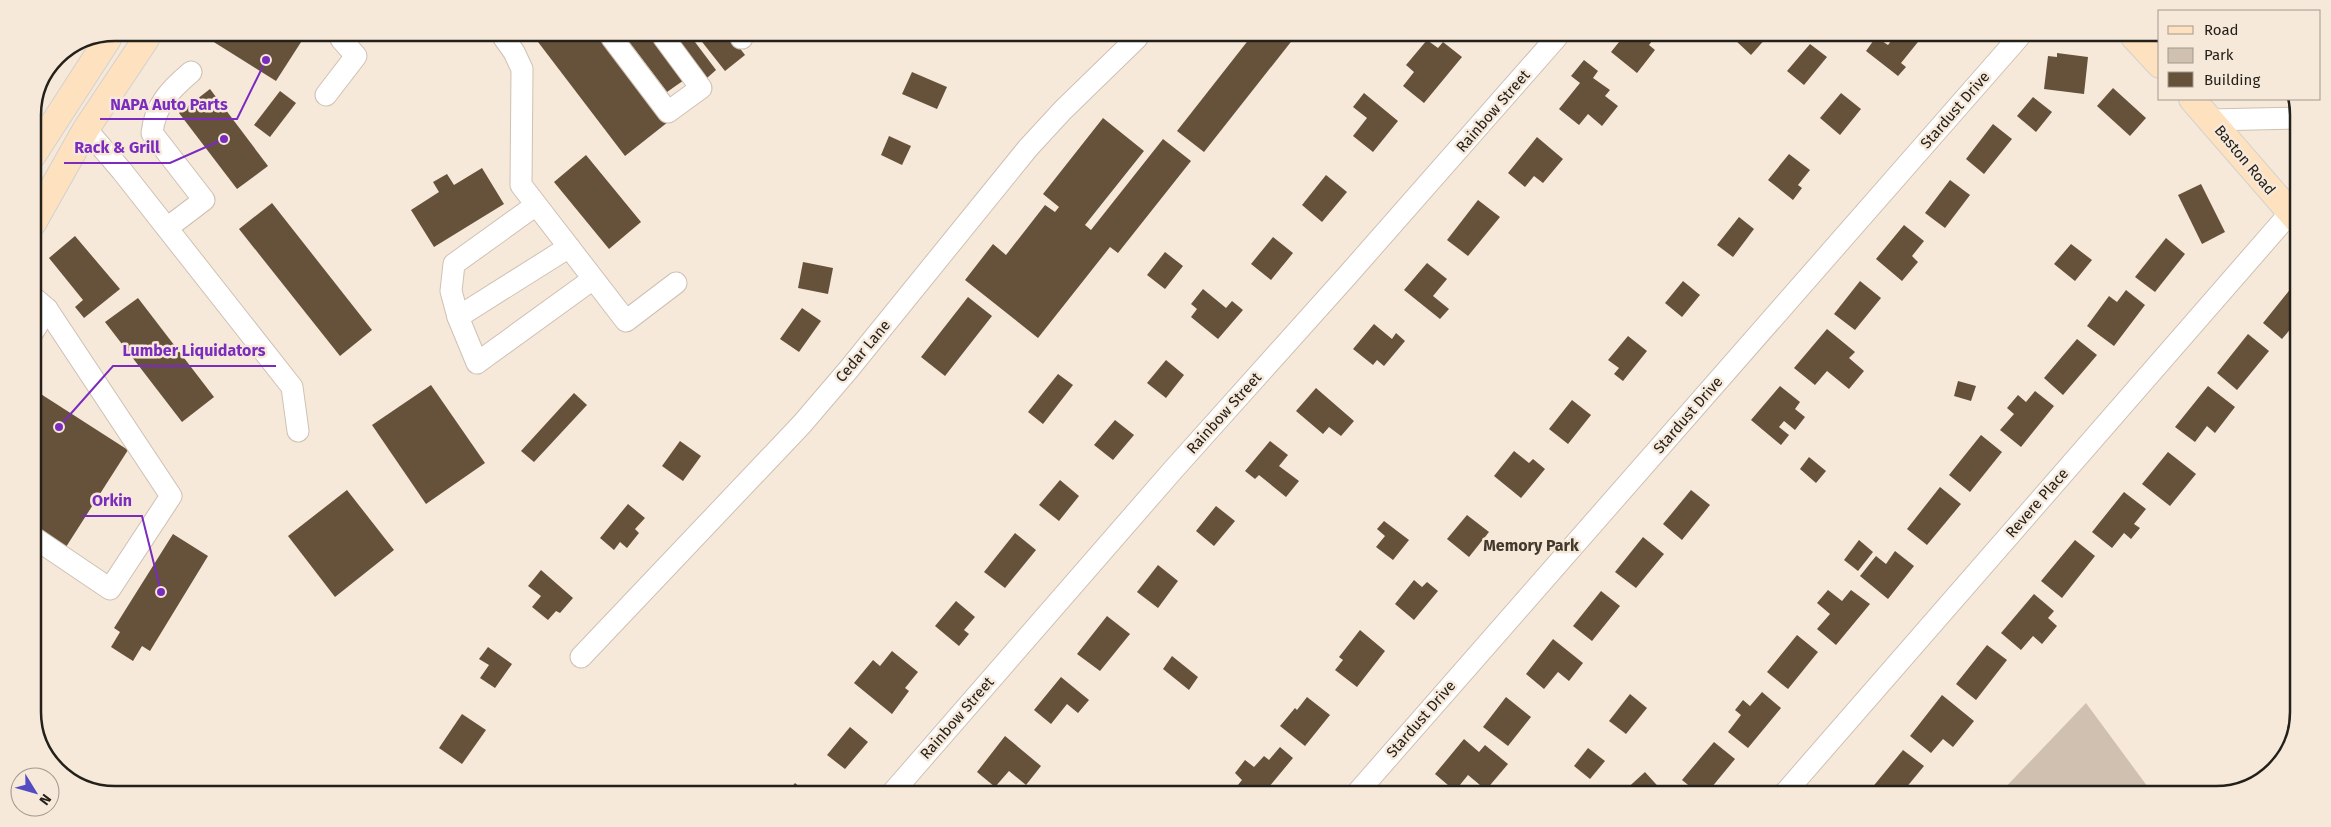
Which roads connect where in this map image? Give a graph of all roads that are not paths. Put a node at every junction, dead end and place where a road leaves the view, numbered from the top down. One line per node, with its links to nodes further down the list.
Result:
1 (145, 41): 17 (main road)
2 (344, 41): 13 (street)
3 (506, 41): 19 (street)
4 (614, 41): 5 (street)
5 (666, 41)
6 (1134, 41): 31 (street, Cedar Lane)
7 (1553, 41): 32 (street, Rainbow Street)
8 (2015, 41): 33 (street, Stardust Drive)
9 (2138, 41): 11 (main road)
10 (106, 42): 18 (main road)
11 (2158, 63)
12 (191, 72): 23 (street)
13 (326, 95)
14 (2193, 100): 16 (main road, Baston Road)
15 (2290, 118): 16 (street)
16 (2211, 120): 21 (main road, Baston Road)
17 (86, 129): 20 (main road); 23 (street)
18 (41, 143)
19 (536, 205): 24 (street); 28 (street)
20 (41, 209)
21 (2290, 212)
22 (2290, 222): 34 (street, Revere Place)
23 (167, 228): 29 (street)
24 (569, 247): 25 (street); 28 (street)
25 (594, 279): 26 (street); 28 (street)
26 (676, 283)
27 (41, 304): 30 (street)
28 (458, 317)
29 (298, 431)
30 (41, 542)
31 (581, 657)
32 (898, 786)
33 (1363, 786)
34 (1791, 786)

